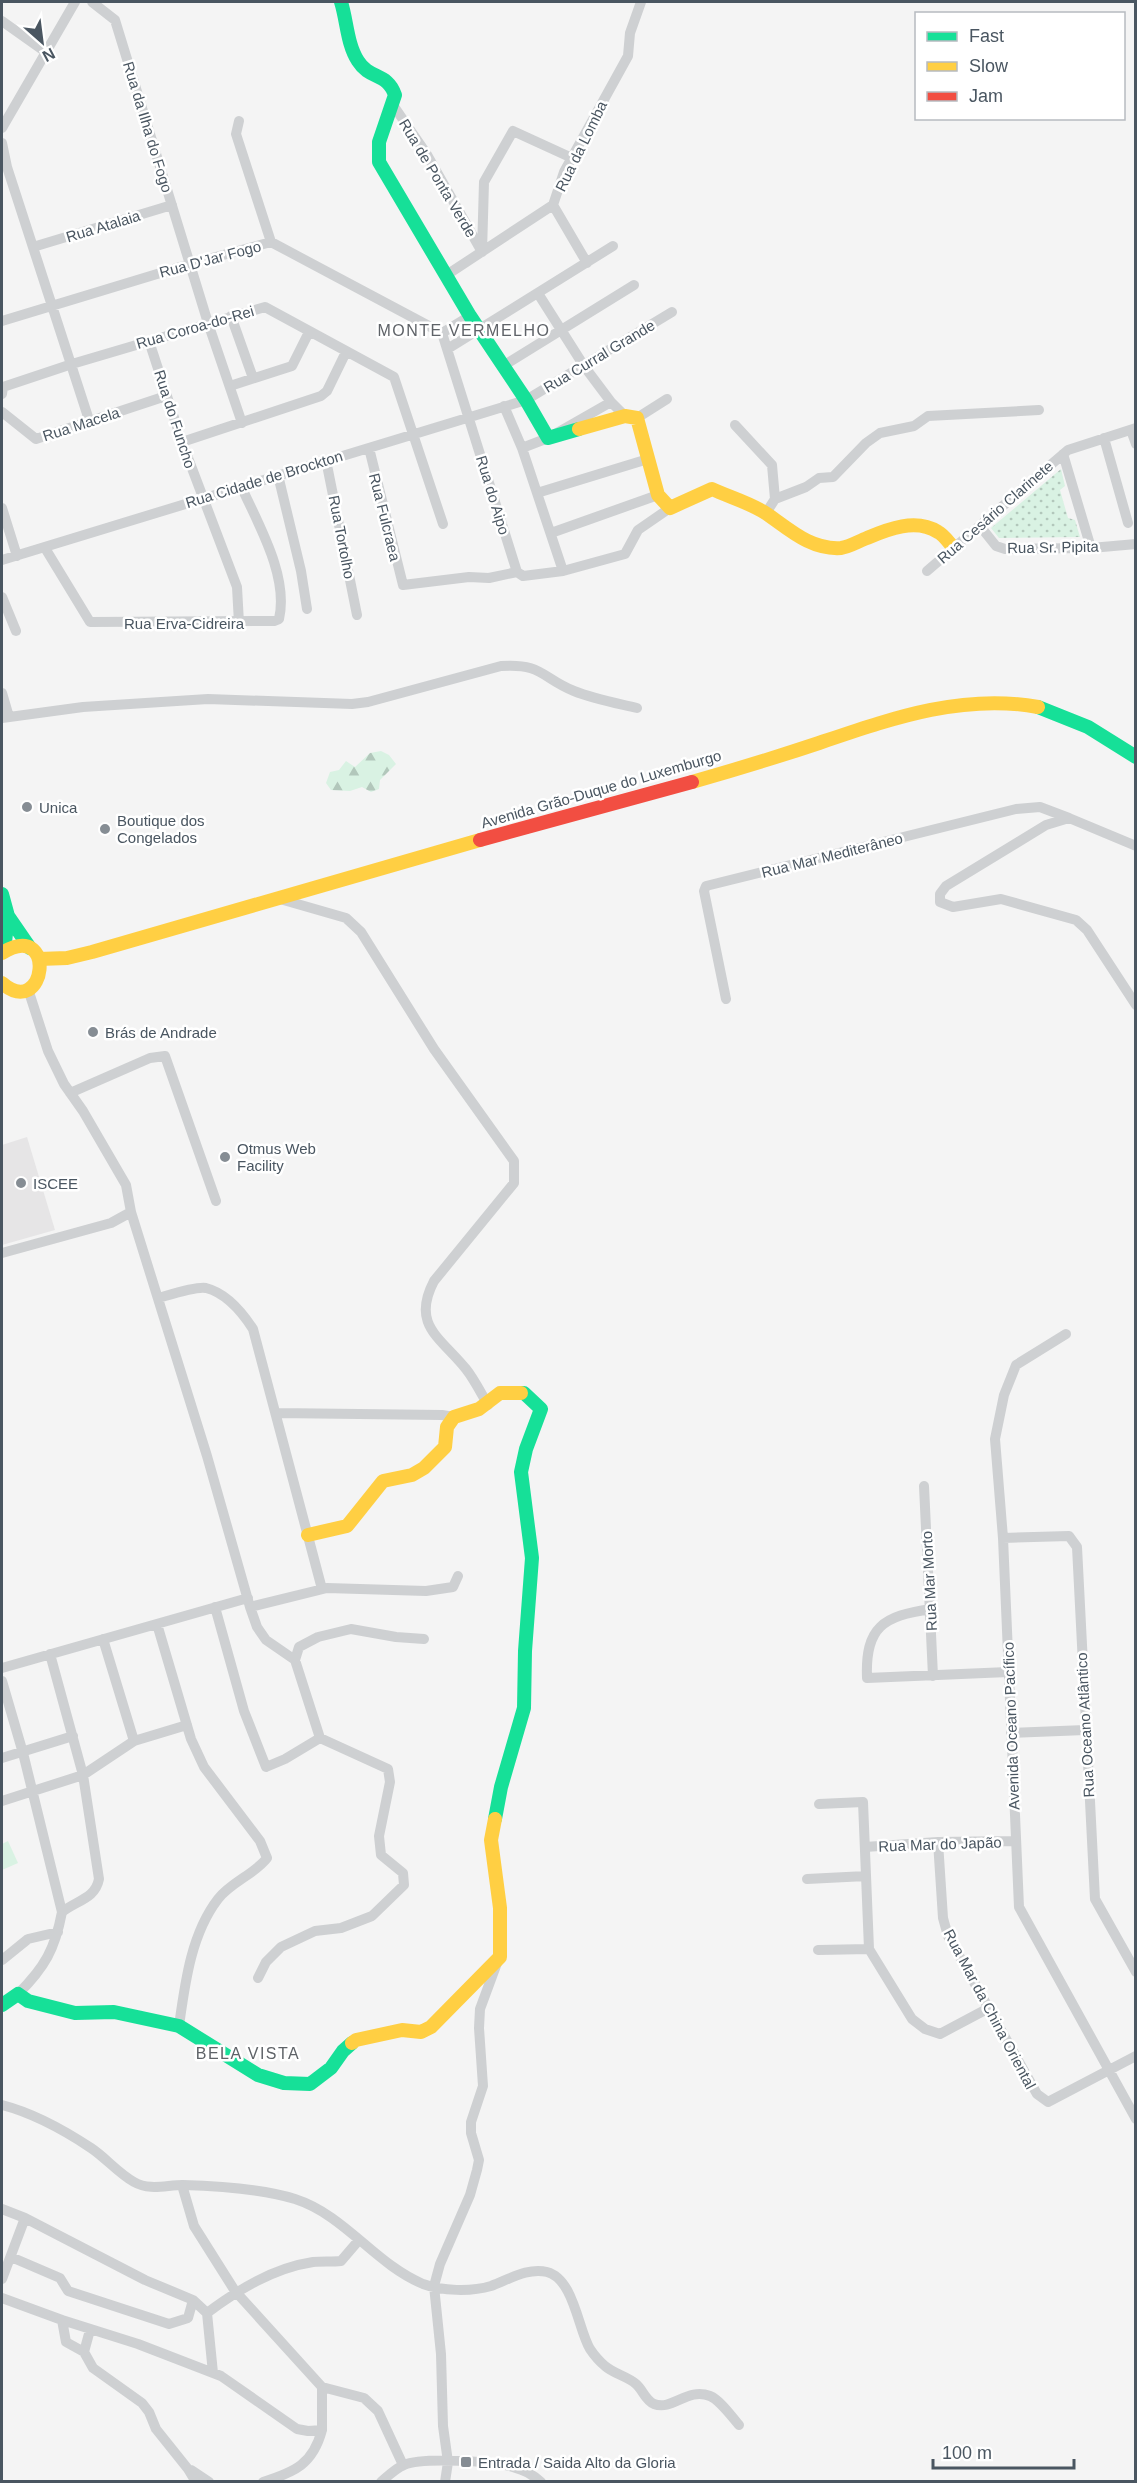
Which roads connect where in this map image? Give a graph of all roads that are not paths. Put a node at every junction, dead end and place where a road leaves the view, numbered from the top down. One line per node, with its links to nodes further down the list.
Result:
1 (75, 2): 6 (street)
2 (92, 2): 12 (street, Rua da Ilha do Fogo)
3 (340, 2): 7 (street)
4 (641, 2): 11 (street, Rua da Lomba)
5 (2, 21): 6 (street)
6 (47, 53): 9 (street)
7 (393, 105): 17 (street, Rua de Ponta Verde); 20 (street)
8 (238, 122): 14 (street)
9 (2, 128)
10 (2, 143): 16 (street)
11 (572, 158): 13 (street, Rua da Lomba); 17 (street)
12 (172, 205): 16 (street, Rua Atalaia); 19 (street, Rua da Ilha do Fogo)
13 (553, 205): 17 (street, Rua da Lomba); 18 (street)
14 (271, 242): 19 (street, Rua D'Jar Fogo); 32 (street, Rua D'Jar Fogo)
15 (613, 246): 18 (street)
16 (33, 247): 23 (street)
17 (482, 252): 20 (street, Rua da Lomba)
18 (586, 263): 22 (street)
19 (190, 264): 23 (street, Rua D'Jar Fogo); 28 (street, Rua da Ilha do Fogo)
20 (445, 276): 26 (street)
21 (634, 285): 30 (street)
22 (539, 295): 29 (street); 30 (street)
23 (53, 305): 27 (street, Rua D'Jar Fogo); 36 (street)
24 (672, 312): 38 (street, Rua Curral Grande)
25 (231, 316): 28 (street, Rua Coroa-do-Rei); 31 (street, Rua Coroa-do-Rei); 39 (street)
26 (470, 316): 29 (street); 32 (street)
27 (2, 321)
28 (208, 323): 33 (street, Rua Coroa-do-Rei); 40 (street, Rua da Ilha do Fogo)
29 (479, 331): 34 (street); 37 (street)
30 (561, 331): 37 (street); 38 (street)
31 (309, 332): 35 (street, Rua Coroa-do-Rei); 39 (street)
32 (442, 333): 34 (street, Rua do Aipo)
33 (149, 341): 36 (street, Rua Coroa-do-Rei); 42 (street, Rua do Funcho)
34 (449, 348): 49 (street, Rua do Aipo)
35 (346, 351): 52 (street); 55 (street, Rua Coroa-do-Rei)
36 (72, 364): 41 (street, Rua Coroa-do-Rei); 51 (street)
37 (503, 366): 44 (street)
38 (584, 366): 44 (street, Rua Curral Grande); 45 (street)
39 (253, 378): 40 (street)
40 (230, 386): 52 (street, Rua da Ilha do Fogo)
41 (2, 394)
42 (166, 396): 51 (street, Rua Macela); 58 (street, Rua do Funcho)
43 (667, 399): 50 (street)
44 (526, 400): 46 (street, Rua Cidade de Brockton); 56 (street)
45 (611, 402): 50 (street); 56 (street)
46 (504, 406): 49 (street, Rua Cidade de Brockton); 61 (street)
47 (1039, 410): 70 (street)
48 (2, 412): 51 (street, Rua Macela)
49 (469, 417): 55 (street, Rua Cidade de Brockton); 86 (street, Rua do Aipo)
50 (631, 417): 56 (street); 63 (street)
51 (90, 423)
52 (242, 423): 58 (street)
53 (735, 425): 70 (street)
54 (1133, 429): 57 (street, Rua Cesário Clarinete); 59 (street)
55 (414, 434): 60 (street, Rua Cidade de Brockton); 75 (street, Rua Coroa-do-Rei)
56 (548, 438): 61 (street)
57 (1104, 438): 62 (street, Rua Cesário Clarinete); 74 (street)
58 (182, 442): 69 (street, Rua do Funcho)
59 (1136, 444)
60 (369, 448): 64 (street, Rua Cidade de Brockton); 86 (street, Rua Fulcraea)
61 (522, 448): 67 (street)
62 (1063, 454): 76 (street, Rua Cesário Clarinete); 81 (street)
63 (648, 459): 67 (street); 68 (street)
64 (326, 460): 65 (street, Rua Cidade de Brockton); 89 (street, Rua Tortolho)
65 (278, 475): 66 (street, Rua Cidade de Brockton); 88 (street)
66 (241, 486): 69 (street, Rua Cidade de Brockton); 90 (street, Rua Erva-Cidreira)
67 (537, 493): 77 (street)
68 (658, 495): 72 (street); 77 (street)
69 (202, 498): 79 (street, Rua Cidade de Brockton); 90 (street, Rua do Funcho)
70 (775, 499): 73 (street)
71 (2, 508): 82 (street)
72 (670, 508): 73 (street); 85 (street)
73 (766, 513): 80 (street)
74 (1128, 523)
75 (443, 524)
76 (980, 526): 80 (street, Rua Cesário Clarinete); 81 (street, Rua Sr. Pipita)
77 (551, 533): 85 (street)
78 (1136, 544): 81 (street, Rua Sr. Pipita)
79 (45, 548): 82 (street, Rua Cidade de Brockton); 90 (street, Rua Erva-Cidreira)
80 (954, 548): 84 (street, Rua Cesário Clarinete)
81 (1091, 548)
82 (17, 556): 83 (street, Rua Cidade de Brockton)
83 (2, 560)
84 (927, 570)
85 (563, 571): 86 (street)
86 (517, 572)
87 (2, 597): 91 (street)
88 (307, 609)
89 (357, 615)
90 (239, 623)
91 (16, 631)
92 (2, 693): 94 (street)
93 (636, 708): 94 (street)
94 (5, 718)
95 (1136, 757): 99 (street, Avenida Grão-Duque do Luxemburgo)
96 (1069, 818): 97 (street); 107 (street, Rua Mar Mediterâneo); 108 (street)
97 (1136, 846)
98 (2, 894): 100 (street)
99 (280, 899): 103 (street, Avenida Grão-Duque do Luxemburgo); 115 (street)
100 (8, 916): 101 (street); 102 (street)
101 (3, 952): 102 (street, Avenida Grão-Duque do Luxemburgo)
102 (34, 954): 103 (street, Avenida Grão-Duque do Luxemburgo); 104 (street)
103 (68, 958): 104 (street, Avenida Grão-Duque do Luxemburgo)
104 (41, 974): 106 (street, Avenida Grão-Duque do Luxemburgo)
105 (3, 986): 106 (street)
106 (28, 989): 109 (street)
107 (726, 999)
108 (1136, 1005)
109 (70, 1093): 110 (street); 111 (street)
110 (216, 1201)
111 (131, 1212): 112 (street); 113 (street)
112 (2, 1253)
113 (158, 1298): 116 (street); 123 (street)
114 (1065, 1334): 120 (street, Avenida Oceano Pacífico)
115 (488, 1405): 117 (street); 156 (street)
116 (276, 1413): 117 (street); 119 (street)
117 (454, 1417): 119 (street)
118 (924, 1486): 125 (street, Rua Mar Morto)
119 (308, 1536): 122 (street)
120 (1003, 1538): 132 (street, Avenida Oceano Pacífico); 136 (street, Rua Oceano Atlântico)
121 (458, 1576): 122 (street)
122 (322, 1589): 123 (street)
123 (249, 1603): 124 (street); 130 (street)
124 (215, 1607): 126 (street); 139 (street)
125 (931, 1609): 133 (street, Rua Mar Morto); 133 (street)
126 (157, 1624): 127 (street); 135 (street)
127 (103, 1639): 129 (street); 140 (street)
128 (424, 1639): 130 (street)
129 (50, 1654): 131 (street); 138 (street)
130 (295, 1660): 139 (street)
131 (2, 1668)
132 (1008, 1671): 133 (street); 137 (street, Avenida Oceano Pacífico)
133 (933, 1676)
134 (2, 1681): 141 (street)
135 (187, 1725): 140 (street); 163 (street)
136 (1085, 1730): 137 (street); 158 (street, Rua Oceano Atlântico)
137 (1011, 1733): 147 (street, Avenida Oceano Pacífico)
138 (74, 1736): 141 (street); 143 (street)
139 (320, 1738): 159 (street)
140 (134, 1741): 143 (street)
141 (23, 1753): 142 (street); 144 (street)
142 (2, 1758)
143 (83, 1775): 144 (street); 152 (street)
144 (33, 1792): 145 (street); 152 (street)
145 (2, 1801)
146 (819, 1804): 149 (street)
147 (1015, 1841): 148 (street, Rua Mar do Japão); 165 (street, Avenida Oceano Pacífico)
148 (938, 1842): 149 (street, Rua Mar do Japão); 162 (street, Rua Mar da China Oriental)
149 (865, 1847): 150 (street)
150 (866, 1876): 151 (street); 154 (street)
151 (807, 1879)
152 (62, 1911): 153 (street)
153 (58, 1932): 157 (street); 160 (street)
154 (869, 1948): 155 (street); 162 (street)
155 (818, 1950)
156 (501, 1957): 163 (street); 174 (street)
157 (2, 1960)
158 (1136, 1972)
159 (258, 1978)
160 (18, 1994): 161 (street); 163 (street)
161 (2, 2005)
162 (987, 2009): 165 (street, Rua Mar da China Oriental)
163 (179, 2026)
164 (1136, 2056): 165 (street)
165 (1108, 2071): 167 (street, Avenida Oceano Pacífico)
166 (2, 2105): 168 (street)
167 (1136, 2119)
168 (182, 2185): 171 (street); 175 (street)
169 (2, 2209): 170 (street)
170 (25, 2218): 172 (street); 177 (street)
171 (360, 2240): 174 (street); 175 (street)
172 (11, 2257): 173 (street); 177 (street)
173 (2, 2279)
174 (434, 2286): 184 (street); 186 (street)
175 (235, 2291): 178 (street); 183 (street)
176 (2, 2298): 179 (street)
177 (193, 2300): 178 (street)
178 (207, 2313): 182 (street)
179 (62, 2320): 180 (street); 181 (street)
180 (90, 2330): 181 (street); 182 (street)
181 (84, 2352): 188 (street)
182 (213, 2373): 185 (street)
183 (322, 2387): 185 (street); 187 (street)
184 (739, 2425)
185 (322, 2430): 191 (street)
186 (448, 2462): 187 (street); 193 (street); 194 (street)
187 (403, 2465): 192 (street)
188 (188, 2469): 189 (street); 190 (street)
189 (196, 2481)
190 (209, 2481)
191 (263, 2481)
192 (381, 2481)
193 (445, 2481)
194 (541, 2481)

